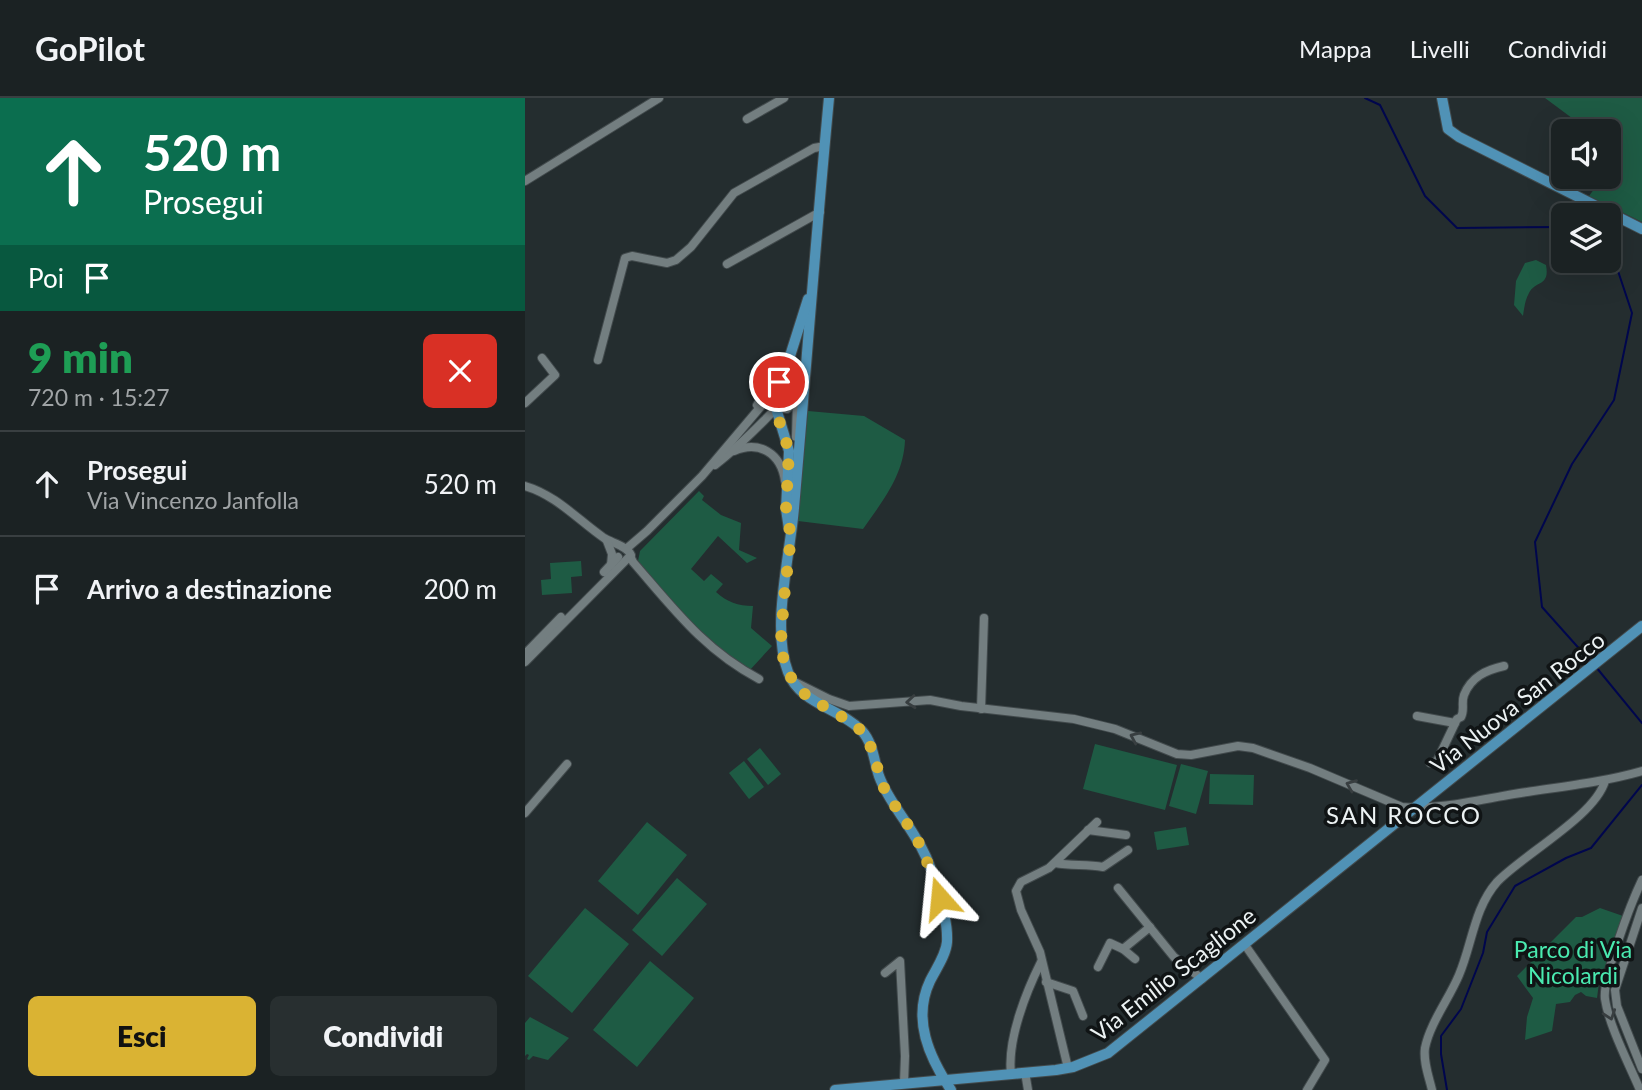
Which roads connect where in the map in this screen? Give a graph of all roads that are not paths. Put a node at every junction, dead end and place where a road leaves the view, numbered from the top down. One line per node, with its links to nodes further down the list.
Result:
1 (659, 98): 7 (street)
2 (784, 98): 5 (street)
3 (829, 98): 6 (main road)
4 (1442, 98): 9 (main road)
5 (747, 119)
6 (825, 146): 8 (main road); 14 (street)
7 (525, 181)
8 (820, 212): 10 (street); 11 (main road)
9 (1642, 229)
10 (727, 264)
11 (813, 283): 12 (main road); 15 (main road)
12 (800, 324): 18 (main road); 22 (street)
13 (542, 358): 20 (street)
14 (598, 359)
15 (807, 362): 16 (street); 24 (main road)
16 (802, 375): 17 (street); 19 (street)
17 (793, 388): 18 (street); 19 (street); 21 (street)
18 (774, 391): 21 (main road); 22 (street)
19 (797, 399): 21 (street); 24 (street)
20 (525, 403)
21 (775, 407): 23 (street); 27 (main road)
22 (744, 425): 25 (street)
23 (731, 452): 25 (street); 27 (street)
24 (797, 475): 28 (main road)
25 (702, 476): 30 (street)
26 (525, 486): 29 (street)
27 (787, 499): 28 (main road)
28 (791, 537): 38 (main road)
29 (606, 540): 30 (street); 31 (street)
30 (626, 556): 31 (street); 35 (street); 37 (street)
31 (611, 565): 34 (street)
32 (984, 618): 39 (street)
33 (1642, 626): 46 (main road, Via Nuova San Rocco)
34 (525, 654)
35 (525, 662)
36 (1504, 666): 41 (street)
37 (759, 680)
38 (791, 680): 39 (street, one-way to 38); 73 (main road)
39 (981, 709): 46 (street, one-way to 39)
40 (1417, 716): 41 (street)
41 (1455, 723): 42 (street)
42 (1430, 763)
43 (567, 764): 47 (street)
44 (1642, 771): 45 (street)
45 (1605, 781): 46 (street); 79 (street)
46 (1415, 808): 60 (main road, Via Emilio Scaglione)
47 (525, 813)
48 (1097, 822): 49 (street)
49 (1088, 830): 50 (street); 52 (street)
50 (1126, 835)
51 (1128, 850): 52 (street)
52 (1055, 863): 63 (street)
53 (1642, 880): 55 (street)
54 (1118, 888): 57 (street)
55 (1636, 903): 56 (street); 58 (street)
56 (1641, 909): 59 (street)
57 (1150, 928): 61 (street); 66 (street)
58 (1621, 938): 59 (street); 80 (street, one-way to 80)
59 (1630, 942): 70 (street)
60 (1245, 945): 66 (main road, Via Emilio Scaglione); 78 (street)
61 (1123, 949): 62 (street); 64 (street)
62 (1135, 959)
63 (1041, 962): 67 (street); 72 (street)
64 (1098, 967)
65 (885, 973): 74 (street)
66 (1202, 979): 69 (main road, Via Emilio Scaglione)
67 (1046, 982): 68 (street); 69 (street)
68 (1083, 1016)
69 (1068, 1068): 71 (main road, Via Emilio Scaglione)
70 (1642, 1069)
71 (1025, 1072): 72 (main road, Via Emilio Scaglione); 77 (street)
72 (1011, 1074): 73 (main road, Via Emilio Scaglione)
73 (944, 1080): 74 (main road, Via Emilio Scaglione); 76 (main road)
74 (904, 1083): 75 (main road, Via Emilio Scaglione)
75 (835, 1090)
76 (951, 1090)
77 (1028, 1090)
78 (1307, 1090)
79 (1432, 1090)
80 (1640, 1090)

